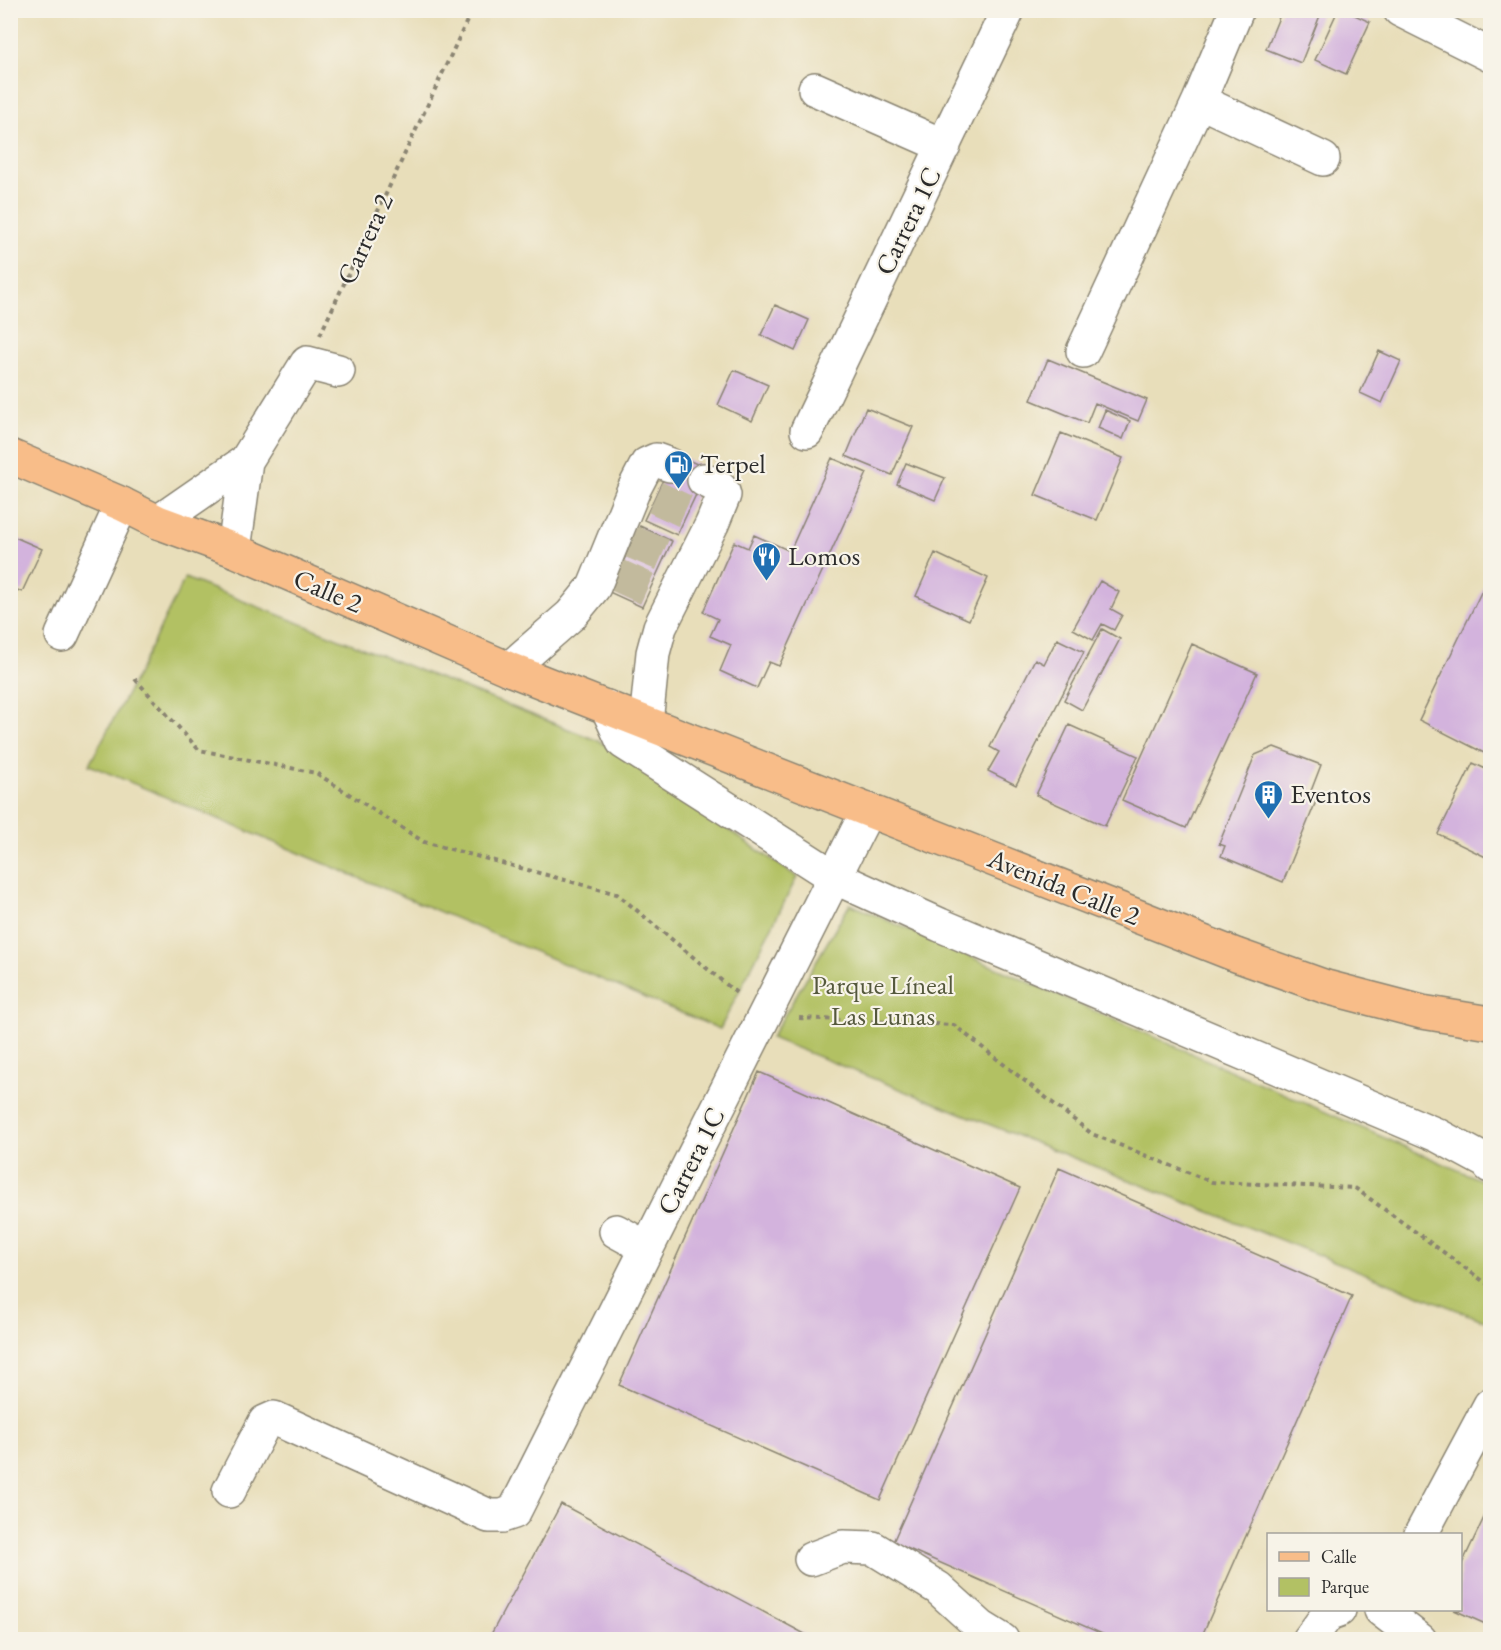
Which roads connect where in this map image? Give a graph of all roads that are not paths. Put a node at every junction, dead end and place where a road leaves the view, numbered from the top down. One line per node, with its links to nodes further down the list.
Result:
1 (1008, 10): 8 (street, Carrera 1C)
2 (1237, 10): 7 (street)
3 (1400, 10): 4 (street)
4 (1435, 18): 5 (street)
5 (1482, 58)
6 (815, 89): 8 (street)
7 (1199, 101): 9 (street); 10 (street)
8 (944, 146): 12 (street, Carrera 1C)
9 (1323, 159)
10 (1083, 351)
11 (338, 371): 14 (street)
12 (807, 431)
13 (10, 456): 17 (main road, Calle 2)
14 (246, 461): 18 (street); 19 (street)
15 (670, 465): 21 (street)
16 (704, 480): 23 (street)
17 (122, 504): 18 (main road, Calle 2); 20 (street)
18 (158, 522): 19 (main road, Calle 2)
19 (234, 550): 21 (main road, Calle 2)
20 (62, 635)
21 (509, 669): 22 (main road, Calle 2)
22 (607, 708): 23 (main road, Calle 2); 25 (street)
23 (646, 723): 24 (main road, Avenida Calle 2)
24 (868, 810): 25 (street, Carrera 1C); 26 (main road, Avenida Calle 2)
25 (834, 877): 27 (street); 29 (street, Carrera 1C)
26 (1491, 1023)
27 (1491, 1166)
28 (616, 1231): 29 (street)
29 (647, 1248): 31 (street, Carrera 1C)
30 (1491, 1406): 32 (street)
31 (229, 1491)
32 (1422, 1533)
33 (811, 1559): 36 (street)
34 (1336, 1611): 37 (street)
35 (1383, 1611): 38 (street)
36 (1002, 1640)
37 (1309, 1640)
38 (1420, 1640)

